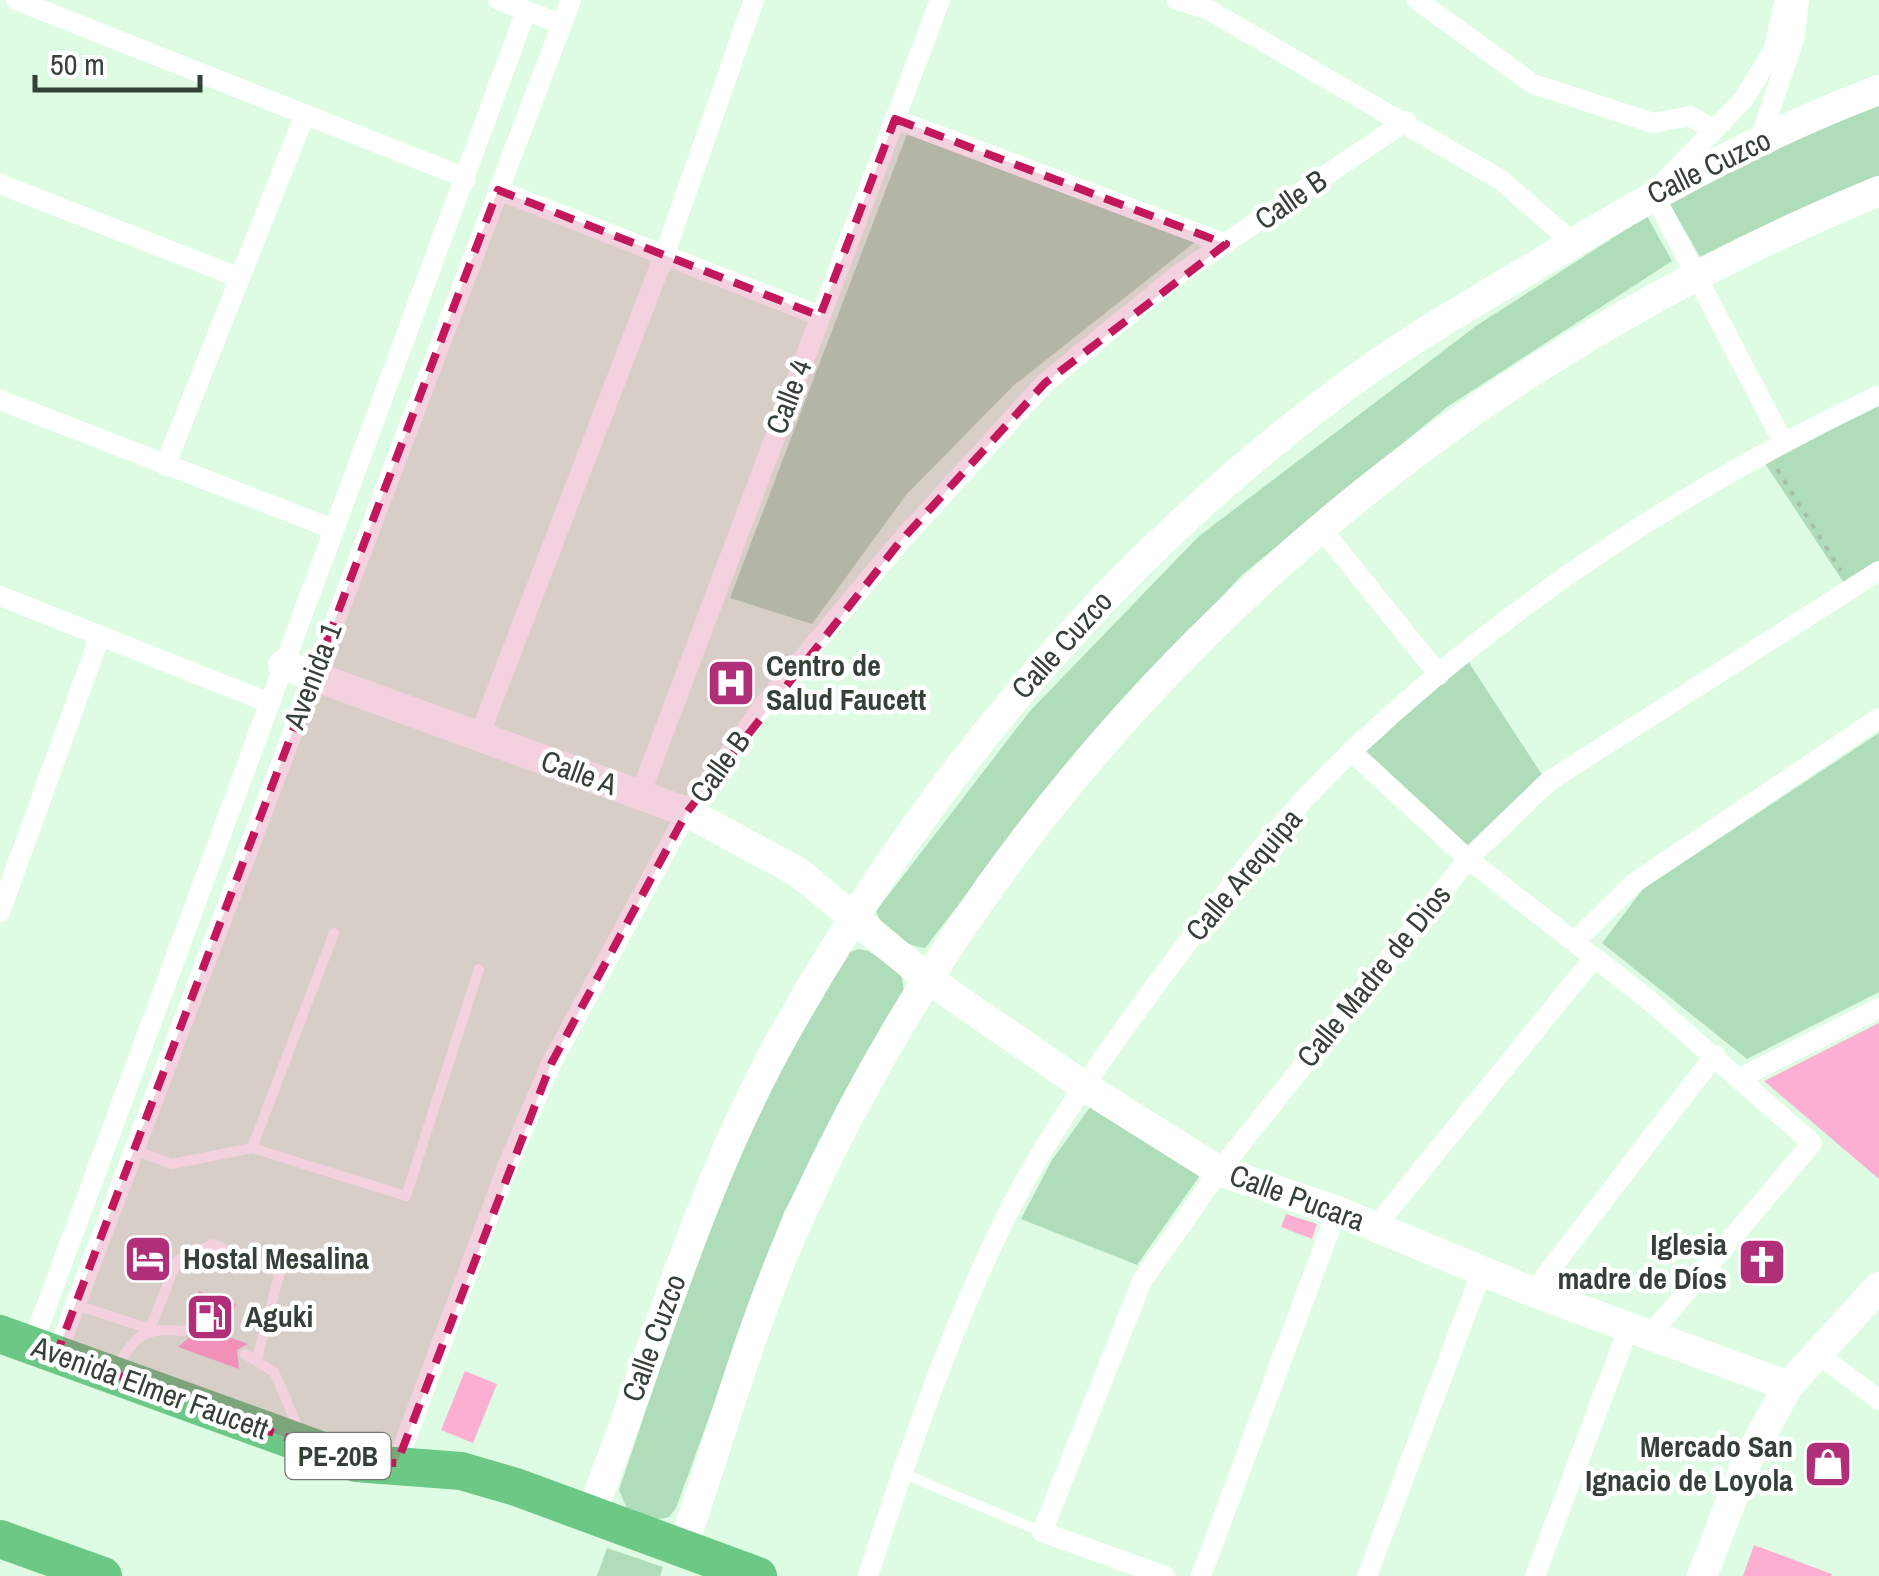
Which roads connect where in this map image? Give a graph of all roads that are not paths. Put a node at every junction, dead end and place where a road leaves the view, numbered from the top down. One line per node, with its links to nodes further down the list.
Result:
1 (16, 0): 13 (street)
2 (498, 0): 10 (street)
3 (570, 0): 11 (street, Avenida 1)
4 (754, 0): 25 (street)
5 (940, 0): 14 (street, Calle 4)
6 (1177, 0): 15 (street)
7 (1418, 0): 16 (street)
8 (1785, 0): 16 (street)
9 (1799, 0): 17 (street)
10 (526, 11): 11 (street); 18 (street, Avenida 1)
11 (561, 24): 20 (street, Avenida 1)
12 (1879, 90): 17 (street, Calle Cuzco)
13 (306, 114): 18 (street); 27 (street)
14 (895, 119): 24 (street); 28 (street, Calle 4)
15 (1406, 121): 23 (street); 24 (street, Calle B)
16 (1714, 130): 22 (street)
17 (1759, 142): 22 (street, Calle Cuzco)
18 (466, 178): 34 (street, Avenida 1)
19 (0, 184): 27 (street)
20 (498, 190): 25 (street); 40 (street, Avenida 1)
21 (1879, 191): 26 (street)
22 (1653, 193): 23 (street, Calle Cuzco); 26 (street)
23 (1573, 243): 49 (street, Calle Cuzco)
24 (1226, 244): 46 (street, Calle B)
25 (665, 253): 28 (street); 43 (street)
26 (1698, 272): 31 (street); 33 (street)
27 (240, 278): 32 (street)
28 (820, 316): 45 (street, Calle 4)
29 (1879, 395): 31 (street, Calle Arequipa)
30 (0, 400): 32 (street)
31 (1783, 442): 39 (street, Calle Arequipa)
32 (165, 466): 34 (street)
33 (1320, 526): 39 (street); 54 (street)
34 (332, 529): 38 (street, Avenida 1)
35 (1879, 570): 47 (street, Calle Madre de Dios)
36 (0, 596): 37 (street)
37 (100, 636): 41 (street); 48 (street)
38 (283, 665): 40 (street, Calle A); 41 (street, Avenida 1)
39 (1440, 674): 44 (street, Calle Arequipa)
40 (314, 676): 43 (street, Calle A); 60 (street, Avenida 1)
41 (270, 702): 71 (street, Avenida 1)
42 (1879, 718): 51 (street)
43 (480, 736): 45 (street, Calle A)
44 (1352, 751): 47 (street); 58 (street, Calle Arequipa)
45 (640, 795): 46 (street, Calle A)
46 (687, 812): 49 (street, Calle A); 79 (street, Calle B)
47 (1468, 858): 51 (street); 61 (street, Calle Madre de Dios)
48 (0, 912)
49 (857, 917): 54 (street, Calle Pucara); 81 (street, Calle Cuzco)
50 (334, 933): 59 (lane)
51 (1576, 941): 52 (street)
52 (1594, 958): 56 (street); 63 (street)
53 (479, 970): 59 (lane)
54 (928, 978): 58 (street, Calle Pucara); 84 (street)
55 (1879, 1008): 57 (street)
56 (1715, 1055): 57 (street); 66 (street)
57 (1740, 1078): 70 (street)
58 (1082, 1086): 61 (street, Calle Pucara); 80 (street, Calle Arequipa)
59 (252, 1148): 60 (lane)
60 (134, 1150): 67 (street, Avenida 1)
61 (1219, 1170): 62 (street, Calle Pucara); 82 (street, Calle Madre de Dios)
62 (1337, 1211): 63 (street, Calle Pucara); 89 (street)
63 (1376, 1226): 64 (street, Calle Pucara)
64 (1482, 1271): 66 (street, Calle Pucara); 90 (street)
65 (1879, 1287): 73 (street)
66 (1532, 1292): 70 (street, Calle Pucara)
67 (75, 1304): 68 (lane); 71 (street, Avenida 1)
68 (150, 1329): 69 (lane); 74 (lane); 75 (lane)
69 (184, 1330)
70 (1639, 1331): 76 (street, Calle Pucara); 91 (street)
71 (30, 1344): 75 (highway, Avenida Elmer Faucett / PE-20B)
72 (244, 1354): 74 (lane)
73 (1818, 1354): 76 (street); 77 (street)
74 (258, 1358): 78 (lane)
75 (112, 1374): 78 (highway, Avenida Elmer Faucett / PE-20B)
76 (1788, 1386): 92 (street)
77 (1879, 1400)
78 (305, 1444): 79 (highway, Avenida Elmer Faucett / PE-20B)
79 (397, 1463): 81 (highway, Avenida Elmer Faucett / PE-20B)
80 (902, 1474): 82 (lane); 87 (street, Calle Arequipa)
81 (592, 1514): 84 (highway, Avenida Elmer Faucett / PE-20B)
82 (1042, 1532): 88 (street)
83 (0, 1539): 85 (highway)
84 (683, 1546): 86 (highway, Avenida Elmer Faucett / PE-20B)
85 (103, 1576)
86 (758, 1576)
87 (868, 1576)
88 (1166, 1576)
89 (1201, 1576)
90 (1367, 1576)
91 (1535, 1576)
92 (1702, 1576)

